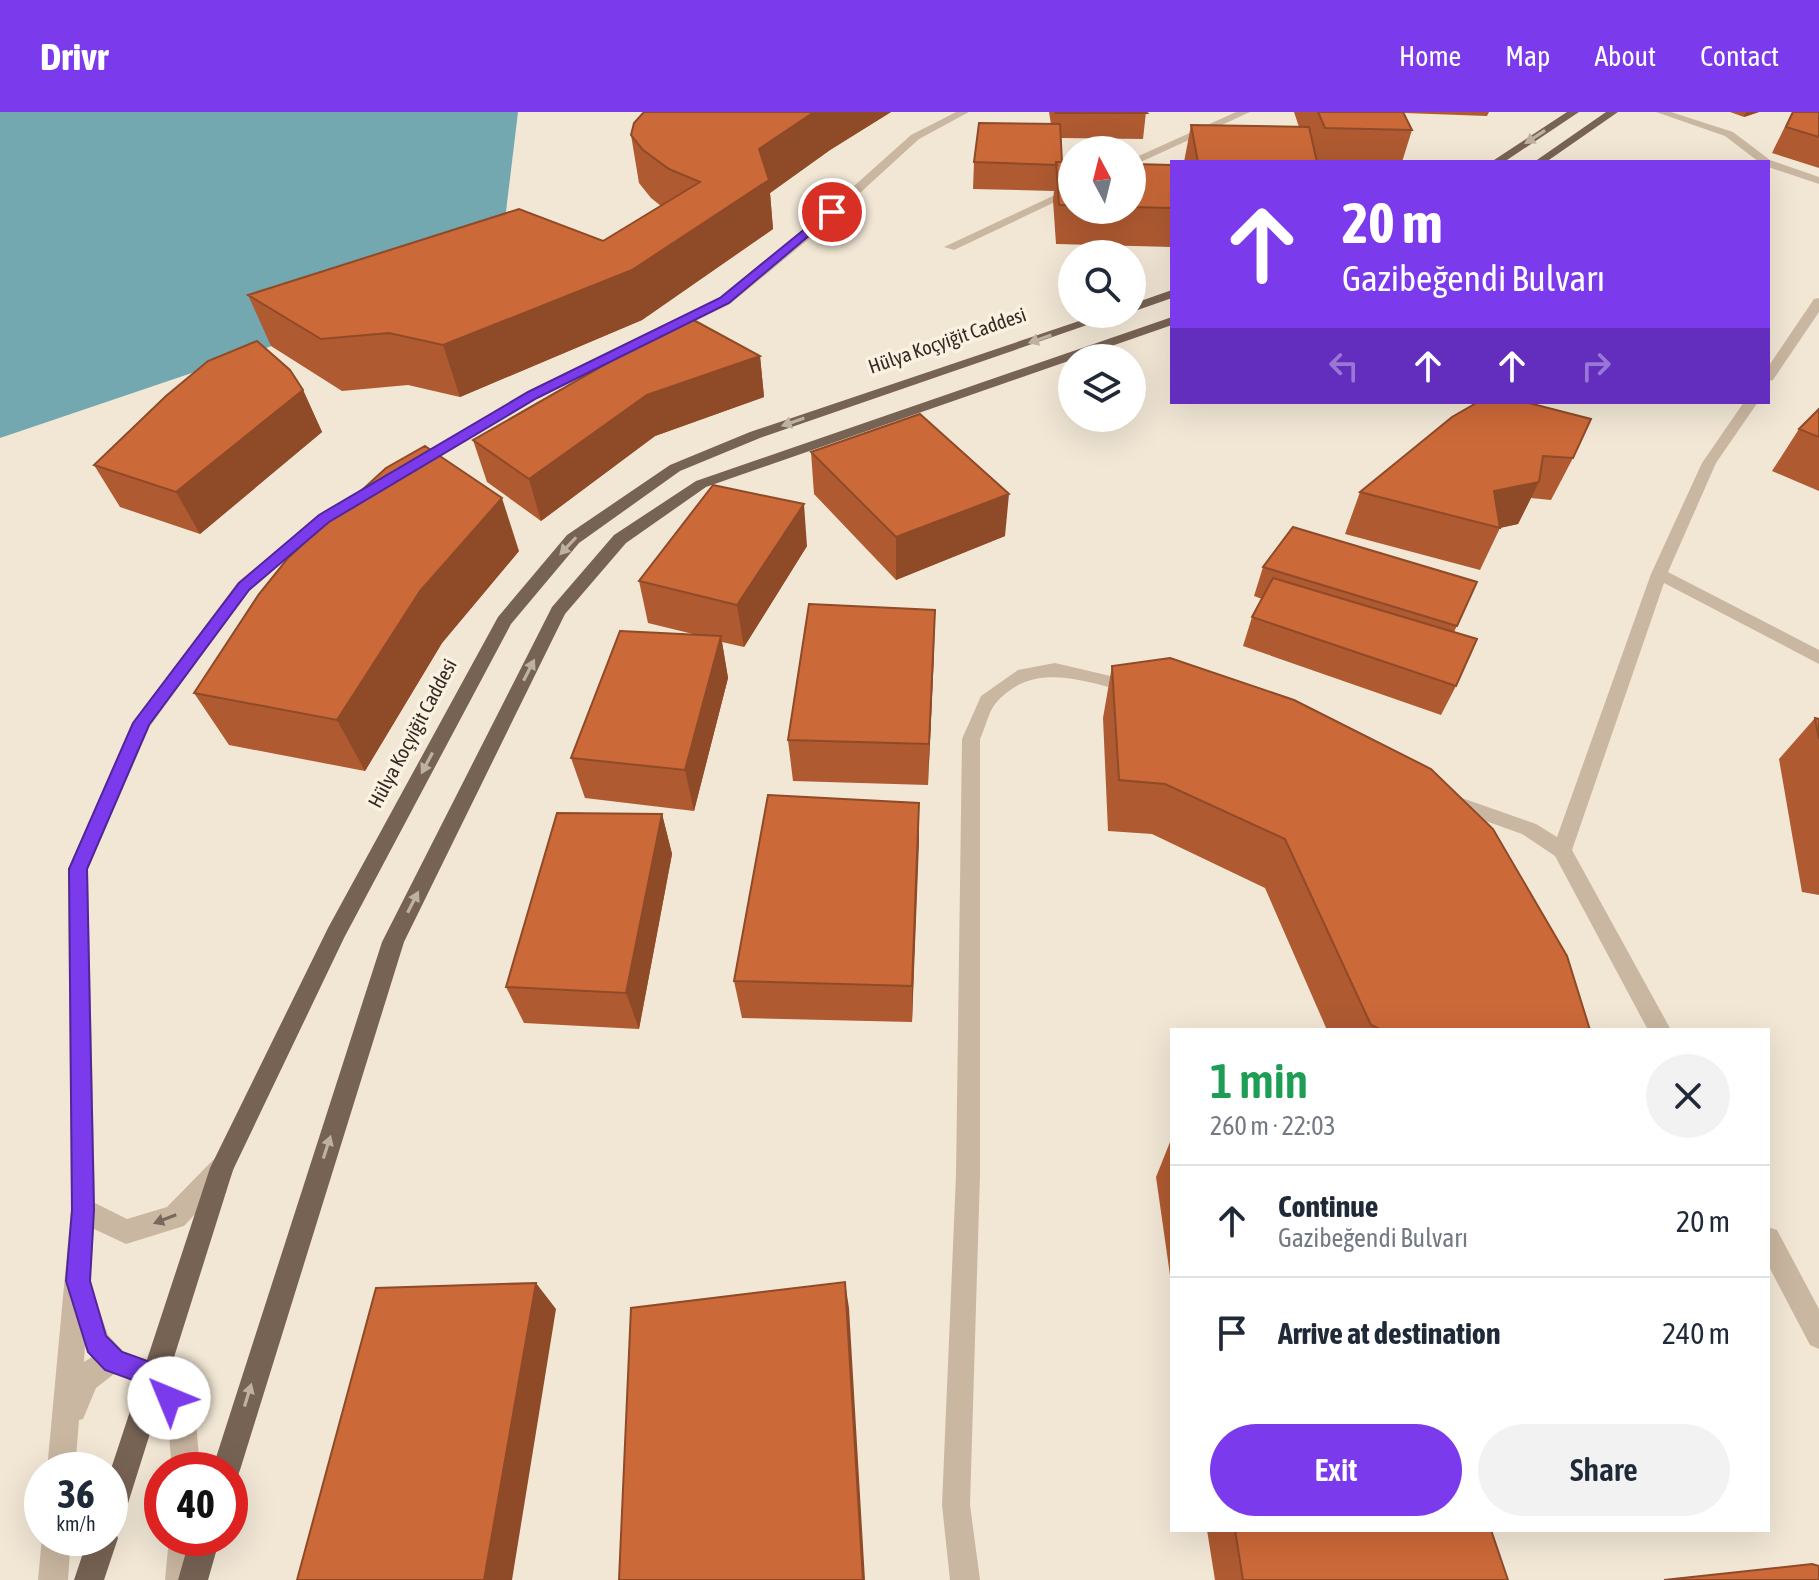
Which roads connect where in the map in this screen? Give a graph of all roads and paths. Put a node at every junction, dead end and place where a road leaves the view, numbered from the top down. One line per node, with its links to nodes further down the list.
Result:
1 (964, 112): 21 (street)
2 (1245, 112): 6 (street)
3 (1574, 112): 7 (main road, one-way to 7)
4 (1613, 112): 8 (main road)
5 (1661, 112): 9 (street)
6 (1146, 157)
7 (1499, 160)
8 (1542, 160)
9 (1764, 160)
10 (1770, 163): 11 (street)
11 (1819, 181)
12 (1058, 197): 13 (street)
13 (950, 247)
14 (1170, 295): 16 (main road)
15 (1819, 302): 19 (street)
16 (1146, 303)
17 (1170, 322): 39 (main road, one-way to 17)
18 (1072, 328): 29 (main road, Hülya Koçyiğit Caddesi, one-way to 29)
19 (1770, 374)
20 (1750, 404): 23 (street)
21 (402, 472)
22 (376, 488): 30 (street)
23 (1659, 574): 24 (street); 27 (street)
24 (1819, 658)
25 (1162, 696): 49 (street)
26 (1426, 792): 27 (street)
27 (1562, 850): 28 (street)
28 (1659, 1028)
29 (222, 1168): 30 (street, one-way to 30); 35 (main road, Hülya Koçyiğit Caddesi)
30 (83, 1210): 32 (street)
31 (1770, 1243): 33 (street)
32 (78, 1281): 34 (street); 36 (street)
33 (1819, 1336)
34 (114, 1361): 35 (street); 36 (street)
35 (155, 1376): 38 (street); 40 (main road, Hülya Koçyiğit Caddesi)
36 (64, 1436): 37 (street)
37 (63, 1452)
38 (185, 1452)
39 (232, 1452)
40 (128, 1460)
41 (55, 1556): 45 (street)
42 (97, 1556): 46 (main road)
43 (182, 1556): 47 (street)
44 (200, 1556): 48 (main road)
45 (53, 1580)
46 (89, 1580)
47 (180, 1580)
48 (193, 1580)
49 (965, 1580)

